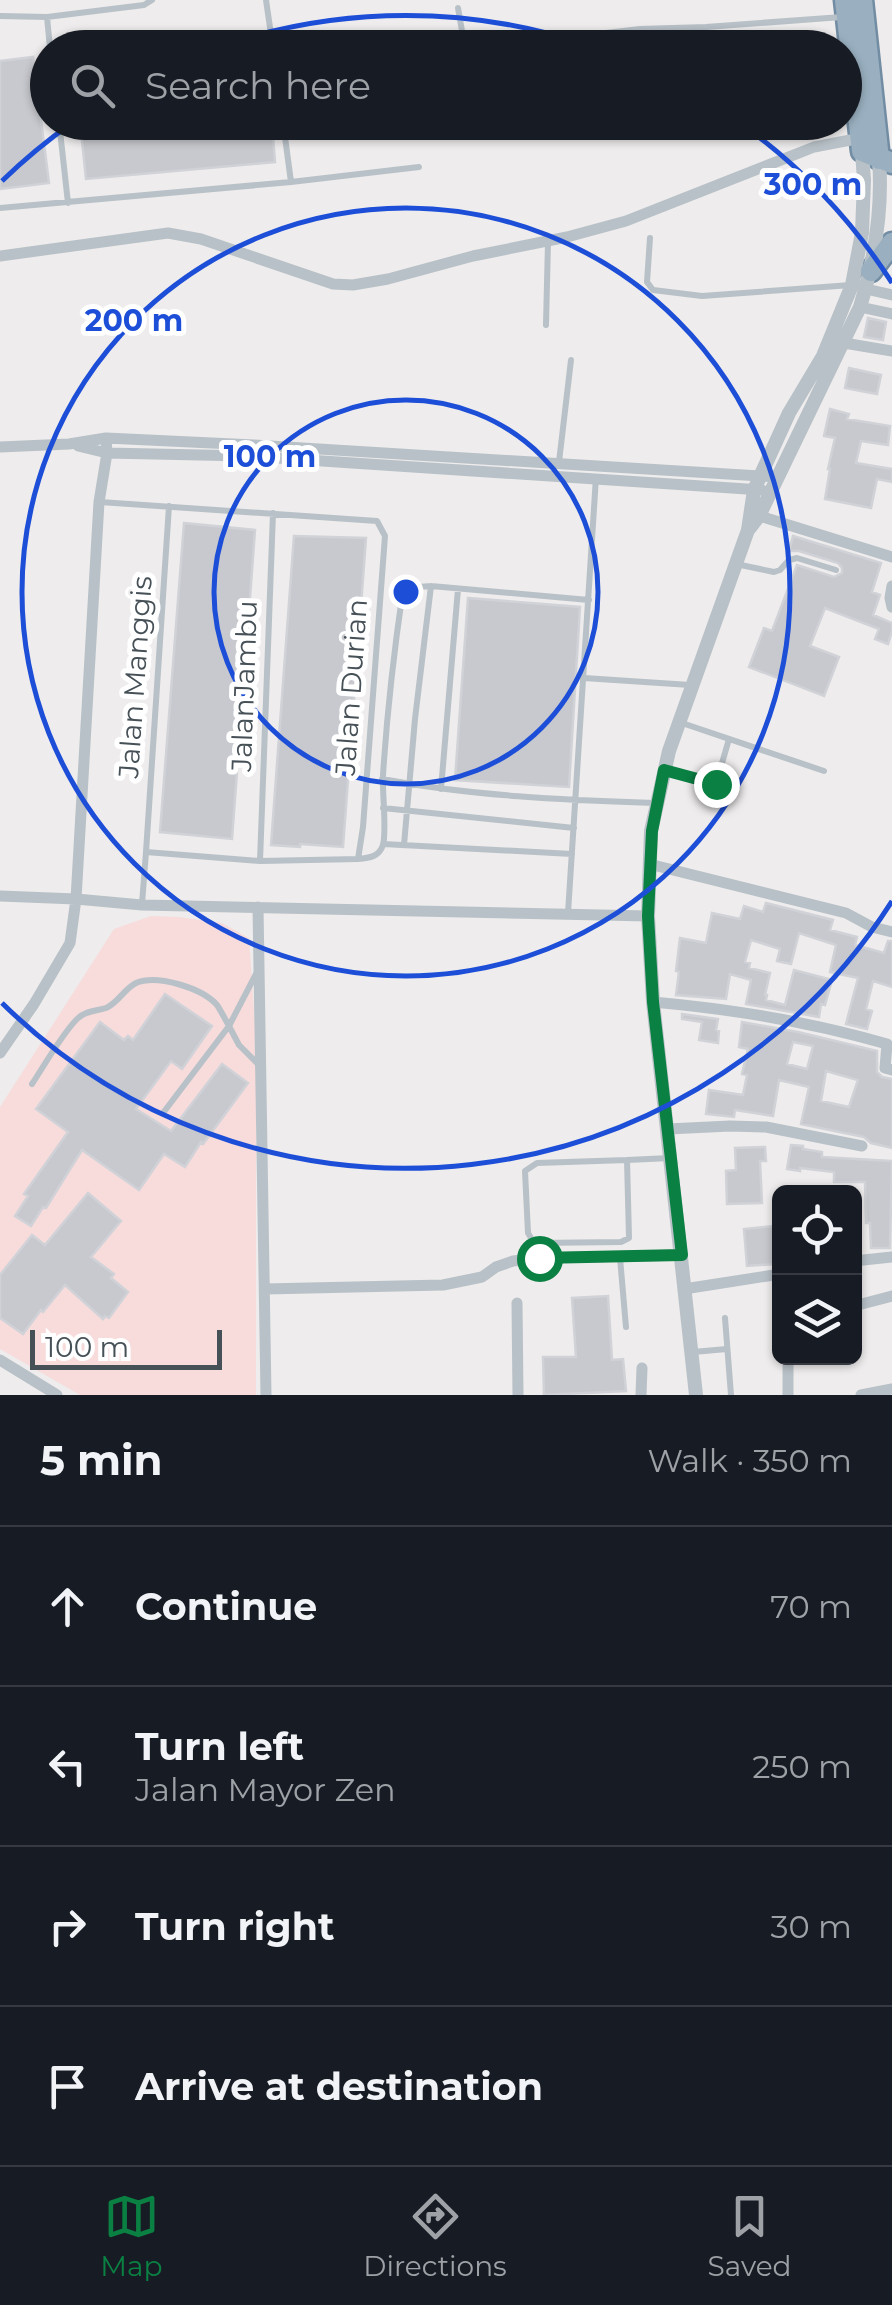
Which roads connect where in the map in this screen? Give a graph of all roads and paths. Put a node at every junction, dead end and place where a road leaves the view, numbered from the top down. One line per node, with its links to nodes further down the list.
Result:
1 (152, 0): 7 (lane)
2 (266, 0): 9 (lane)
3 (862, 0): 15 (highway)
4 (458, 8): 10 (lane)
5 (846, 9): 11 (lane)
6 (0, 16): 7 (lane)
7 (47, 17): 8 (lane)
8 (48, 30)
9 (270, 30)
10 (461, 30)
11 (631, 30)
12 (862, 85): 15 (highway)
13 (61, 140): 18 (lane)
14 (285, 140): 17 (lane)
15 (874, 142): 21 (street); 24 (street); 24 (street)
16 (419, 167): 17 (lane)
17 (291, 182): 18 (lane)
18 (68, 202): 19 (lane)
19 (0, 208)
20 (650, 238): 24 (lane)
21 (548, 241): 23 (street); 28 (lane)
22 (892, 243): 24 (highway)
23 (0, 256)
24 (863, 282): 25 (street); 26 (street); 38 (street)
25 (892, 295)
26 (860, 308): 27 (street); 29 (street)
27 (892, 314)
28 (546, 324)
29 (844, 343): 30 (street); 39 (street)
30 (892, 352)
31 (572, 360): 36 (lane)
32 (106, 438): 33 (street); 35 (street); 36 (street)
33 (68, 444): 34 (street); 35 (street)
34 (0, 447)
35 (107, 453): 37 (street); 41 (street)
36 (558, 464): 37 (street)
37 (596, 472): 38 (street); 40 (street); 51 (lane)
38 (760, 475): 39 (street); 40 (street)
39 (774, 484): 40 (street); 44 (street)
40 (754, 490): 44 (street)
41 (99, 502): 42 (lane); 75 (street)
42 (169, 506): 43 (lane); 69 (lane, Jalan Manggis)
43 (273, 512): 71 (lane, Jalan Durian); 72 (lane, JalanJambu)
44 (754, 514): 45 (street); 46 (street)
45 (892, 558)
46 (735, 564): 47 (lane); 54 (street)
47 (836, 570)
48 (432, 586): 50 (lane); 59 (lane); 60 (lane)
49 (892, 586): 52 (street)
50 (458, 588): 51 (lane); 61 (lane)
51 (589, 600): 53 (lane)
52 (892, 606)
53 (584, 678): 54 (lane); 62 (lane)
54 (692, 685): 55 (street)
55 (679, 722): 56 (lane); 57 (street)
56 (729, 739): 57 (lane); 58 (lane)
57 (664, 770): 63 (street)
58 (824, 771)
59 (382, 779): 60 (lane); 64 (lane)
60 (408, 784): 61 (lane); 65 (lane)
61 (441, 789): 62 (lane)
62 (576, 800): 63 (lane); 66 (lane)
63 (658, 803): 73 (street)
64 (383, 808): 65 (lane); 67 (lane)
65 (406, 809): 66 (lane); 68 (lane)
66 (574, 828): 70 (lane)
67 (383, 844): 68 (lane); 71 (lane)
68 (404, 845): 70 (lane)
69 (146, 852): 72 (lane); 76 (lane, Jalan Manggis)
70 (572, 854): 78 (lane)
71 (358, 859): 72 (lane)
72 (260, 861)
73 (649, 864): 79 (street); 80 (street)
74 (0, 896): 75 (street)
75 (76, 899): 76 (street); 84 (street)
76 (142, 905): 77 (street)
77 (258, 907): 78 (street); 81 (street)
78 (568, 914): 79 (street)
79 (648, 916): 82 (street)
80 (892, 932)
81 (259, 968): 83 (lane); 85 (street)
82 (653, 1002): 86 (street); 89 (street)
83 (229, 1026): 85 (lane); 87 (lane); 88 (lane)
84 (2, 1045)
85 (261, 1067): 98 (street)
86 (892, 1070)
87 (32, 1084)
88 (164, 1114)
89 (668, 1129): 90 (street); 91 (street)
90 (862, 1146)
91 (671, 1158): 92 (lane); 93 (street)
92 (628, 1160): 92 (lane)
93 (682, 1255): 94 (street); 99 (street)
94 (620, 1256): 98 (street); 104 (lane)
95 (892, 1257): 96 (street)
96 (862, 1260)
97 (774, 1275): 99 (street)
98 (264, 1289): 112 (street)
99 (684, 1290): 106 (street)
100 (892, 1296): 102 (street)
101 (517, 1303): 113 (street)
102 (862, 1304)
103 (725, 1318): 105 (lane)
104 (626, 1327)
105 (727, 1349): 106 (lane); 116 (lane)
106 (691, 1352): 115 (street)
107 (788, 1365): 117 (street)
108 (2, 1366): 111 (street)
109 (642, 1368): 114 (street)
110 (892, 1389): 118 (street)
111 (57, 1395)
112 (266, 1395)
113 (518, 1395)
114 (641, 1395)
115 (696, 1395)
116 (731, 1395)
117 (788, 1395)
118 (861, 1395)

